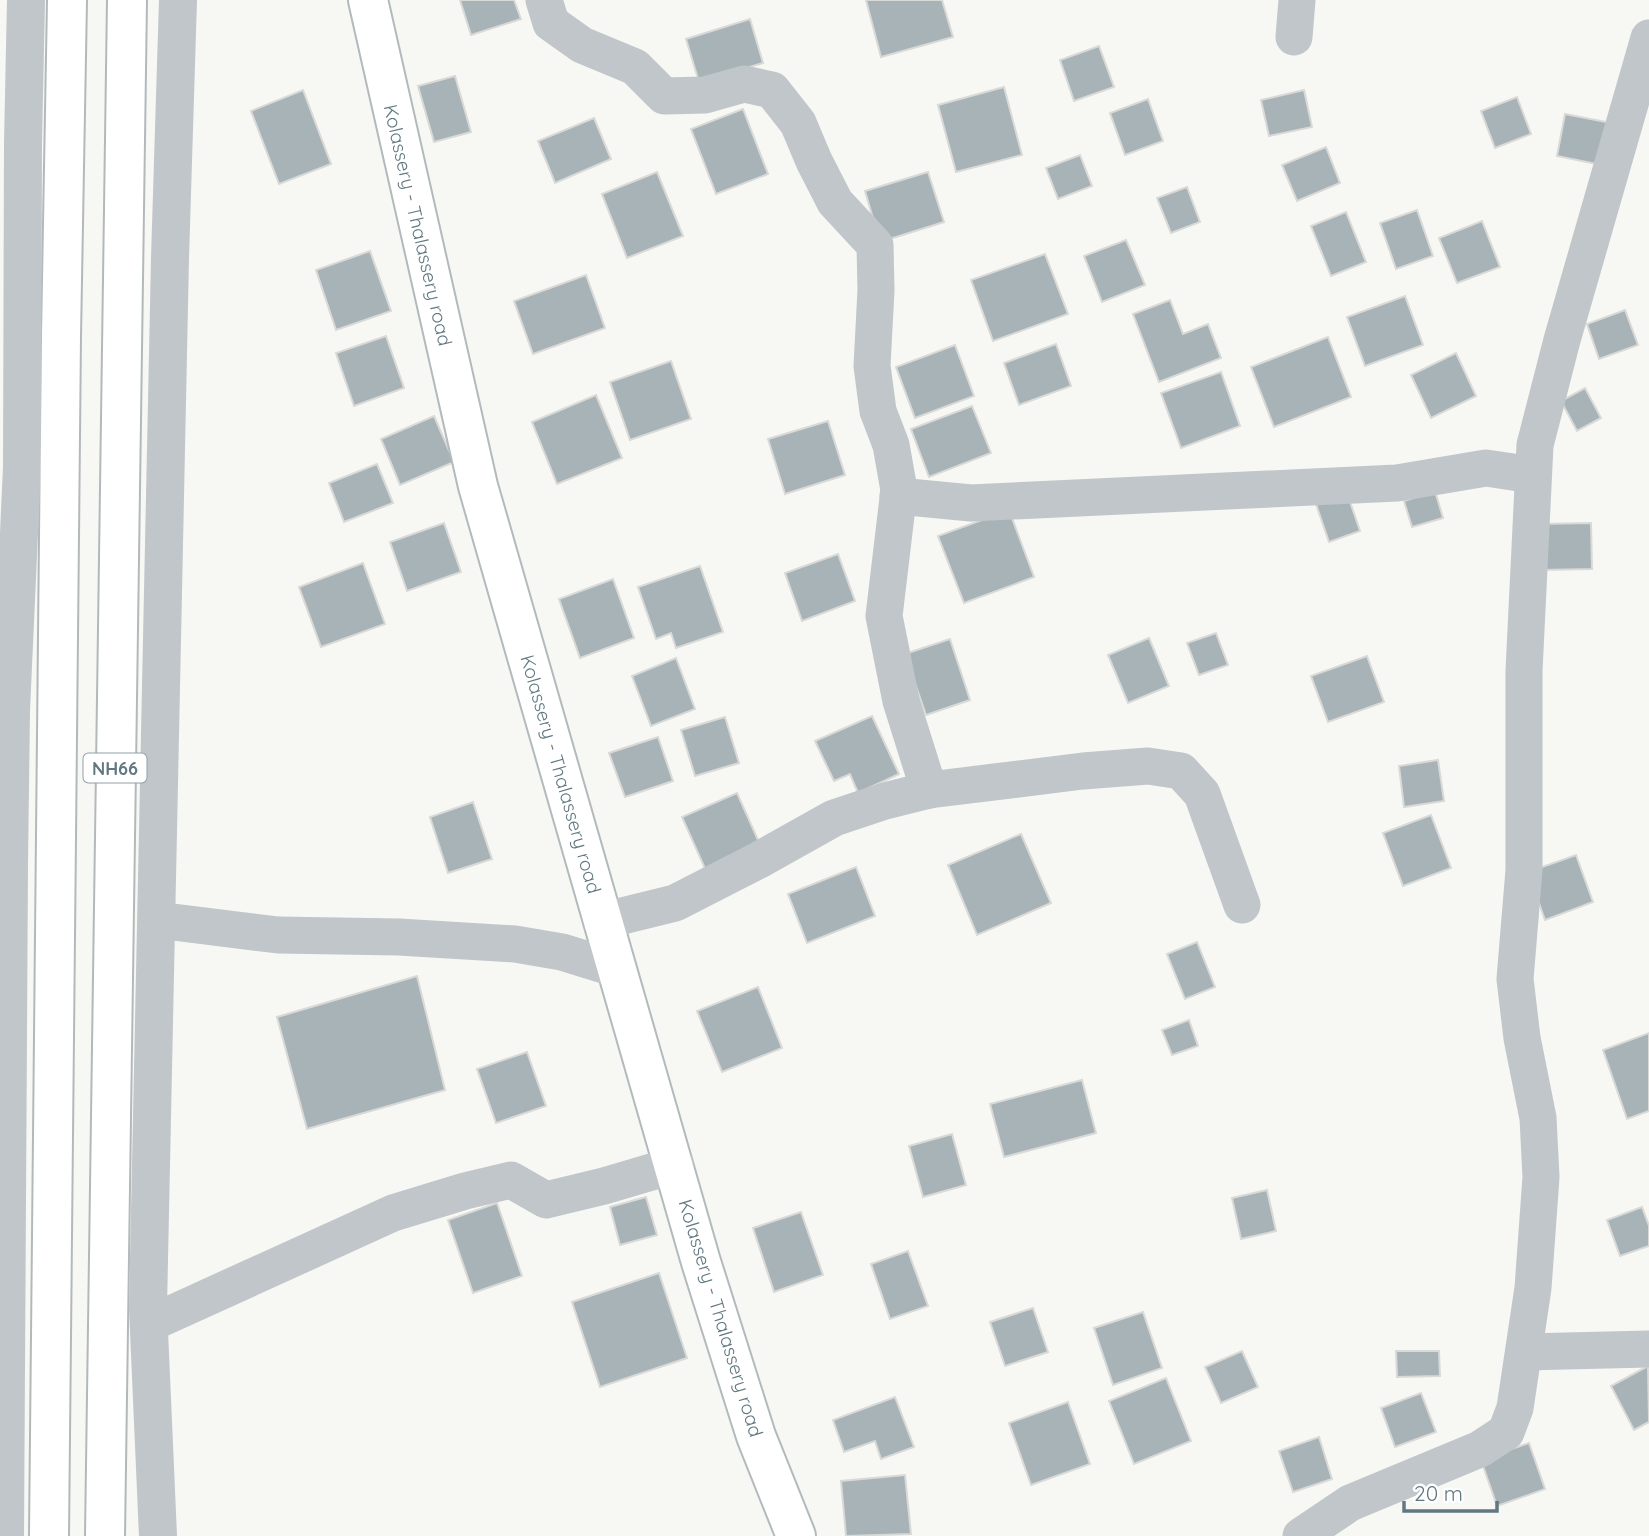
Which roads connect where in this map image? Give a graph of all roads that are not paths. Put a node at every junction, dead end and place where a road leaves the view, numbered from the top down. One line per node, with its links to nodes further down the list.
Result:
1 (26, 0): 13 (street)
2 (67, 0): 24 (main road, NH66)
3 (127, 0): 25 (main road, NH66)
4 (178, 0): 15 (street)
5 (368, 0): 16 (main road, Kolassery - Thalassery road)
6 (544, 0): 11 (street)
7 (1297, 0): 8 (street)
8 (1294, 37)
9 (1649, 37): 10 (street)
10 (1533, 475): 11 (street); 21 (street)
11 (898, 496): 12 (street)
12 (929, 790): 14 (street); 16 (street)
13 (4, 858): 22 (street)
14 (1242, 905)
15 (157, 920): 17 (street); 19 (street)
16 (602, 921): 17 (main road, Kolassery - Thalassery road)
17 (617, 969): 18 (main road, Kolassery - Thalassery road)
18 (675, 1165): 19 (street); 27 (main road, Kolassery - Thalassery road)
19 (149, 1324): 26 (street)
20 (1649, 1349): 21 (street)
21 (1524, 1352): 28 (street)
22 (3, 1478): 23 (street)
23 (5, 1536)
24 (49, 1536)
25 (105, 1536)
26 (158, 1536)
27 (796, 1536)
28 (1301, 1536)

